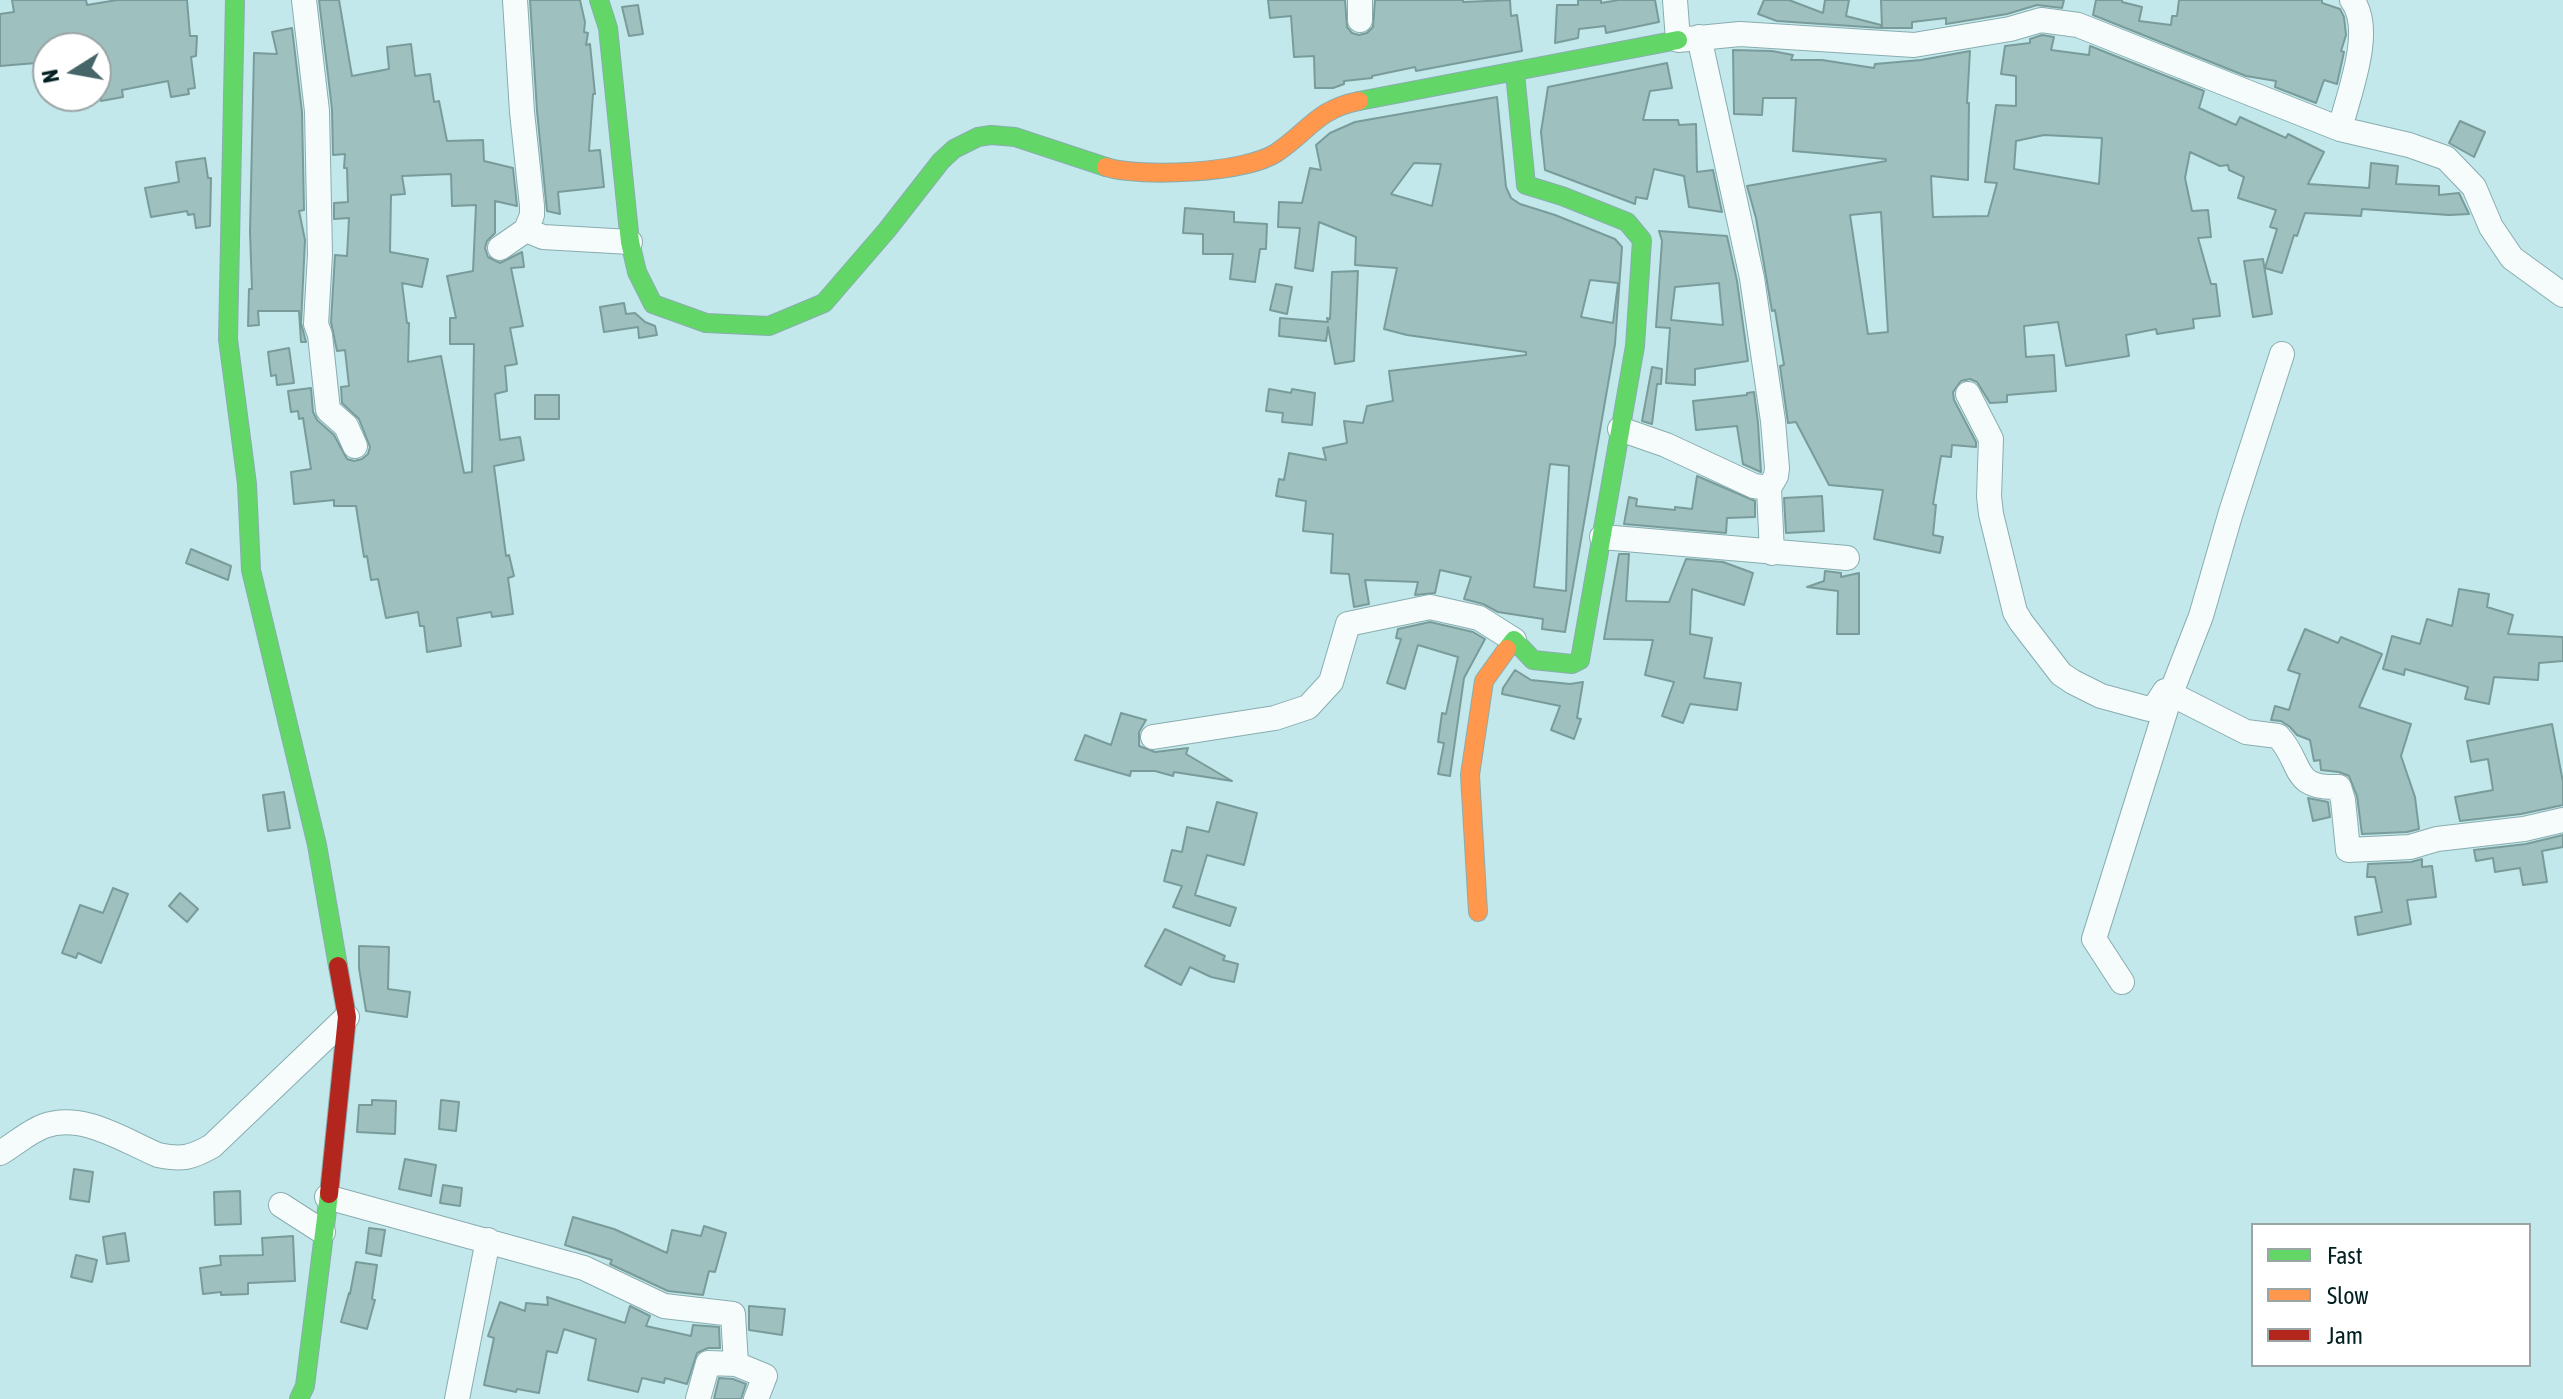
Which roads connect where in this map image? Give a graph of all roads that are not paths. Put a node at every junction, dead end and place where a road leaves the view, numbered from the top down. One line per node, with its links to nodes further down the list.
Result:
1 (235, 0): 28 (street)
2 (304, 0): 17 (street)
3 (515, 0): 10 (street)
4 (599, 0): 11 (street)
5 (1675, 0): 7 (street)
6 (2352, 0): 9 (street)
7 (1688, 39): 8 (street); 9 (street); 18 (street)
8 (1515, 73): 11 (street); 16 (street)
9 (2340, 129): 13 (street)
10 (526, 230): 11 (street); 12 (street)
11 (630, 242)
12 (500, 248)
13 (2562, 293)
14 (2282, 354): 23 (street)
15 (1968, 394): 23 (street)
16 (1620, 429): 18 (street); 19 (street)
17 (355, 446)
18 (1769, 488): 20 (street)
19 (1602, 537): 20 (street); 22 (street)
20 (1772, 553): 21 (street)
21 (1847, 558)
22 (1514, 640): 24 (street); 26 (street)
23 (2171, 693): 25 (street); 27 (street)
24 (1153, 737)
25 (2563, 820)
26 (1478, 912)
27 (2122, 982)
28 (347, 1017): 29 (street); 30 (street)
29 (0, 1153)
30 (327, 1197): 32 (street); 33 (street)
31 (281, 1205): 32 (street)
32 (323, 1232): 35 (street)
33 (488, 1240): 34 (street); 36 (street)
34 (736, 1364): 37 (street); 38 (street)
35 (299, 1399)
36 (457, 1399)
37 (698, 1399)
38 (756, 1399)

